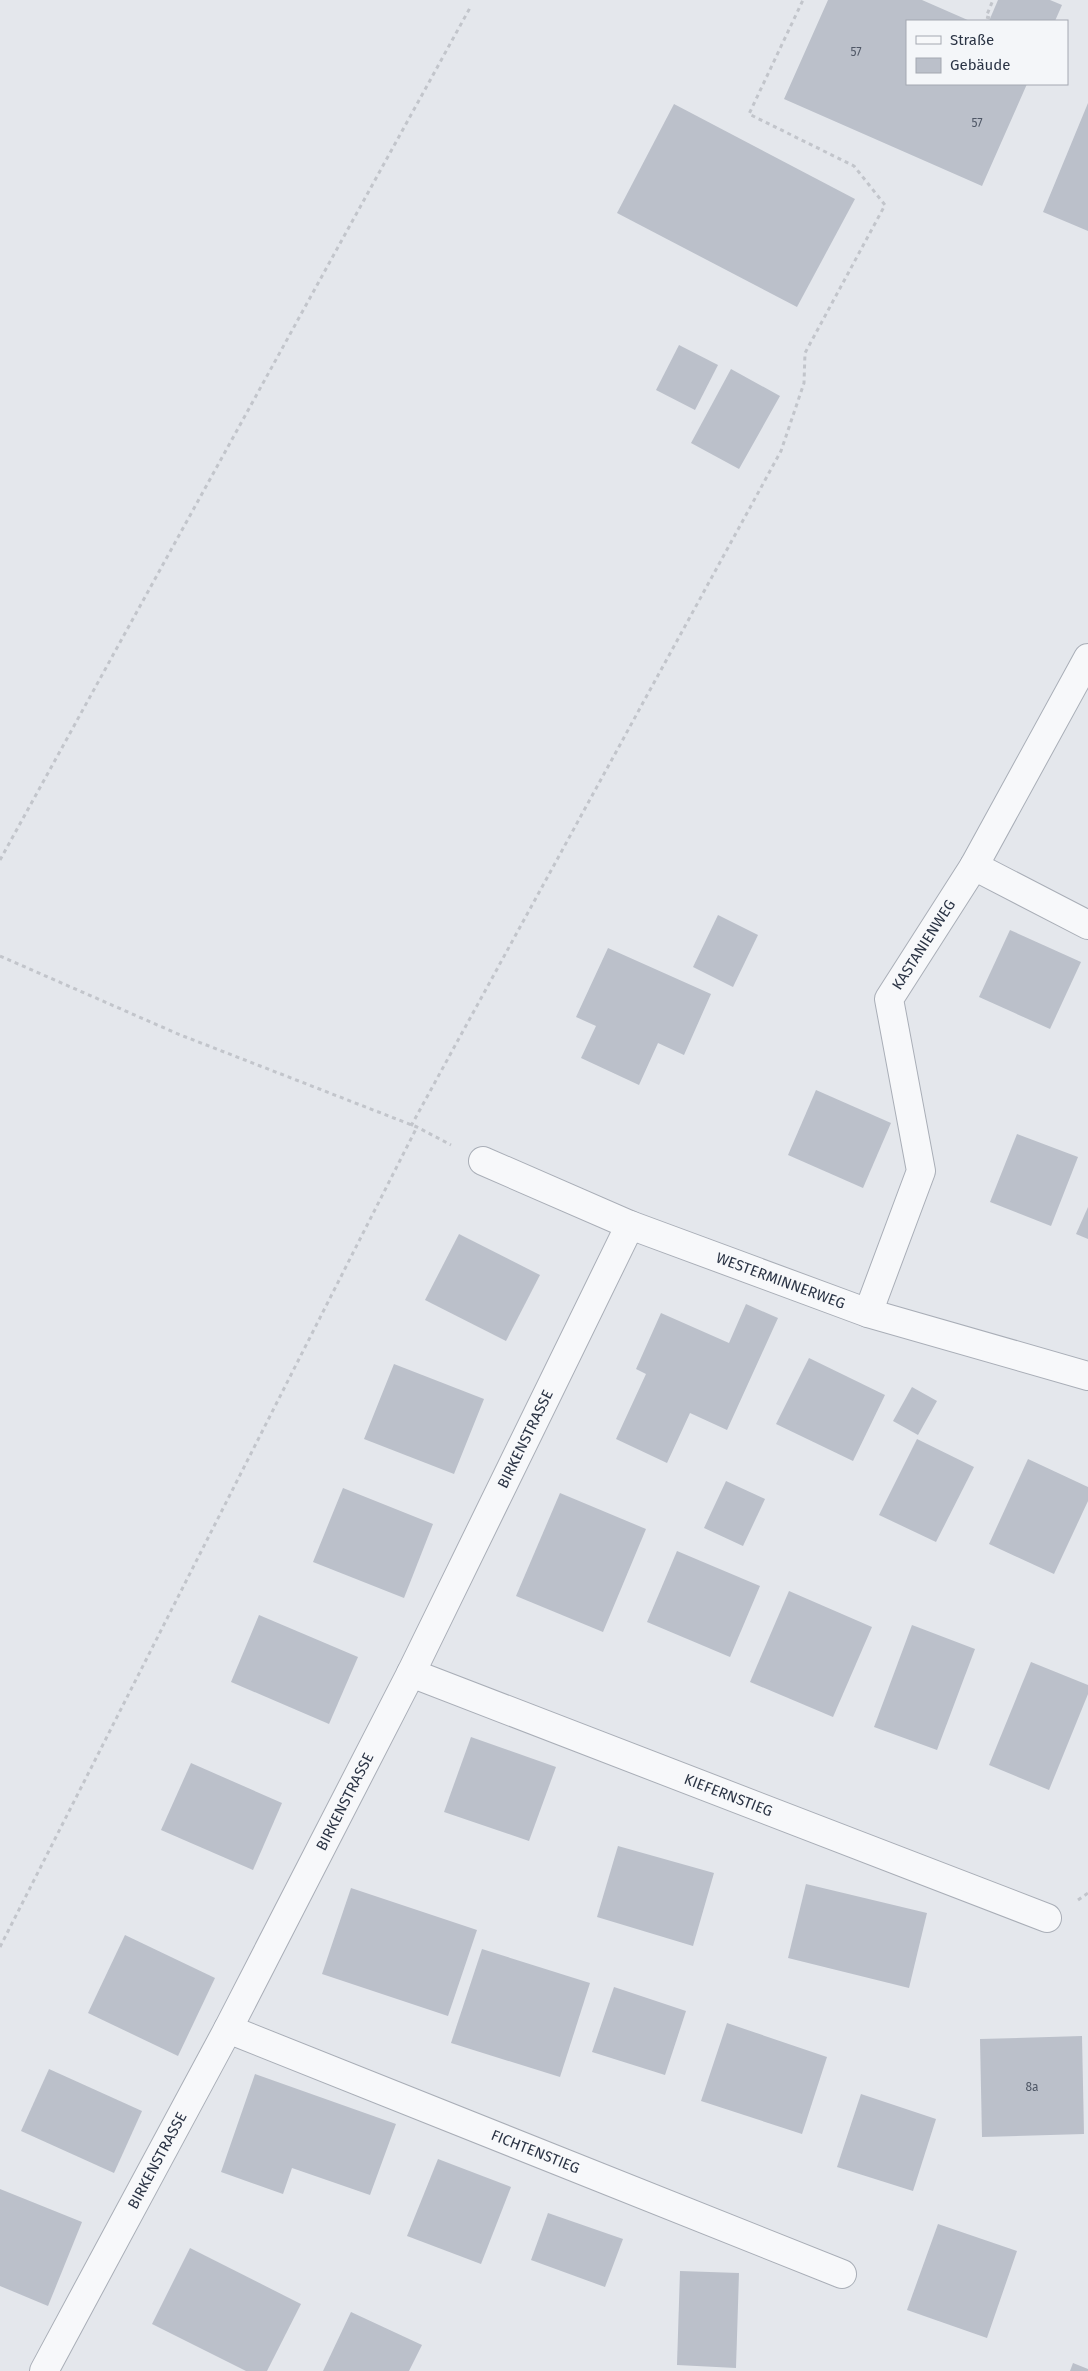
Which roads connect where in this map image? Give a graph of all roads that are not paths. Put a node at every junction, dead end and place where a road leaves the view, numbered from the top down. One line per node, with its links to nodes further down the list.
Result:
1 (1088, 658): 2 (street, KASTANIENWEG)
2 (974, 866): 3 (street); 6 (street, KASTANIENWEG)
3 (1088, 926)
4 (483, 1162): 5 (street, WESTERMINNERWEG)
5 (630, 1225): 6 (street, WESTERMINNERWEG); 8 (street, BIRKENSTRASSE)
6 (868, 1313): 7 (street, WESTERMINNERWEG)
7 (1088, 1376)
8 (410, 1673): 9 (street, KIEFERNSTIEG); 10 (street, BIRKENSTRASSE)
9 (1047, 1918)
10 (228, 2029): 11 (street, FICHTENSTIEG); 12 (street, BIRKENSTRASSE)
11 (842, 2274)
12 (44, 2371)

